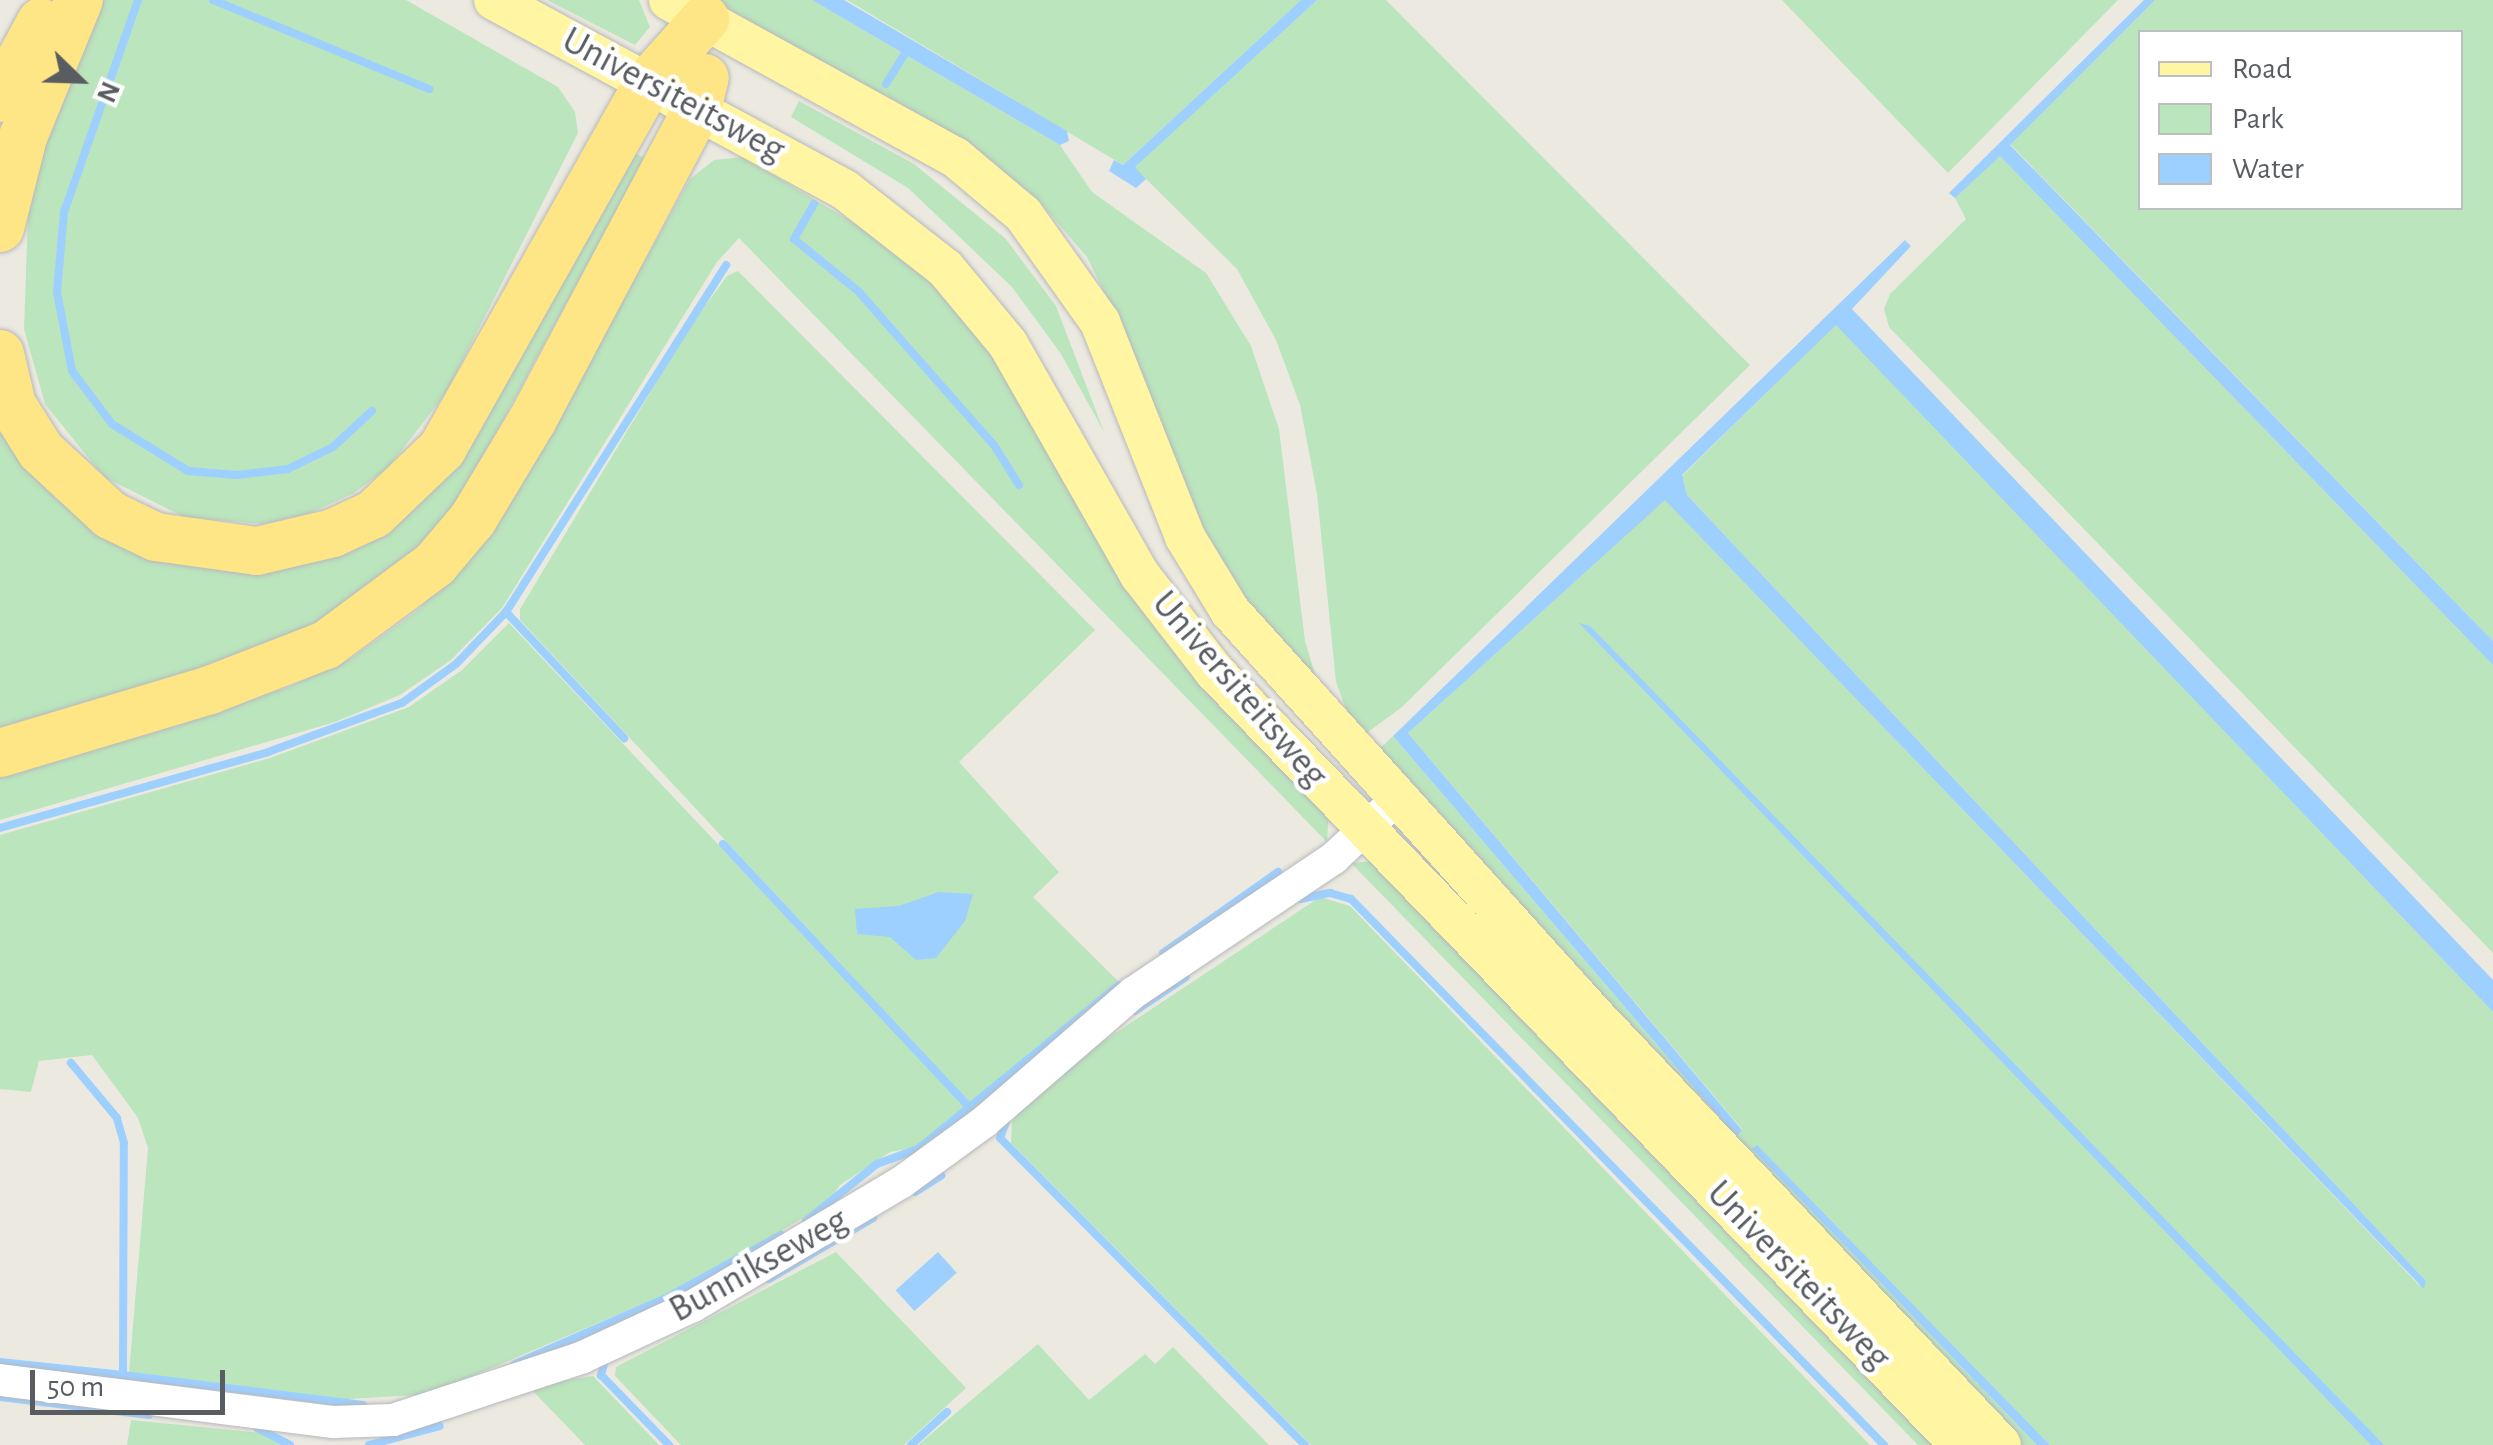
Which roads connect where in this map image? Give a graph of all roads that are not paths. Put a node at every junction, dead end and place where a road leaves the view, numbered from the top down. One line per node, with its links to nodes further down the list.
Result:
1 (52, 0): 7 (highway)
2 (79, 0): 8 (highway)
3 (494, 0): 5 (main road, Universiteitsweg)
4 (687, 10): 5 (highway); 6 (main road); 11 (main road, Universiteitsweg)
5 (648, 83): 6 (main road, Universiteitsweg); 9 (highway)
6 (701, 94): 10 (highway); 12 (main road, Universiteitsweg)
7 (0, 98)
8 (0, 228)
9 (0, 354)
10 (0, 752)
11 (1398, 798): 12 (street, Bunnikseweg); 15 (main road, Universiteitsweg)
12 (1364, 829): 13 (street, Bunnikseweg); 14 (main road, Universiteitsweg)
13 (0, 1380)
14 (1960, 1445)
15 (2001, 1445)

